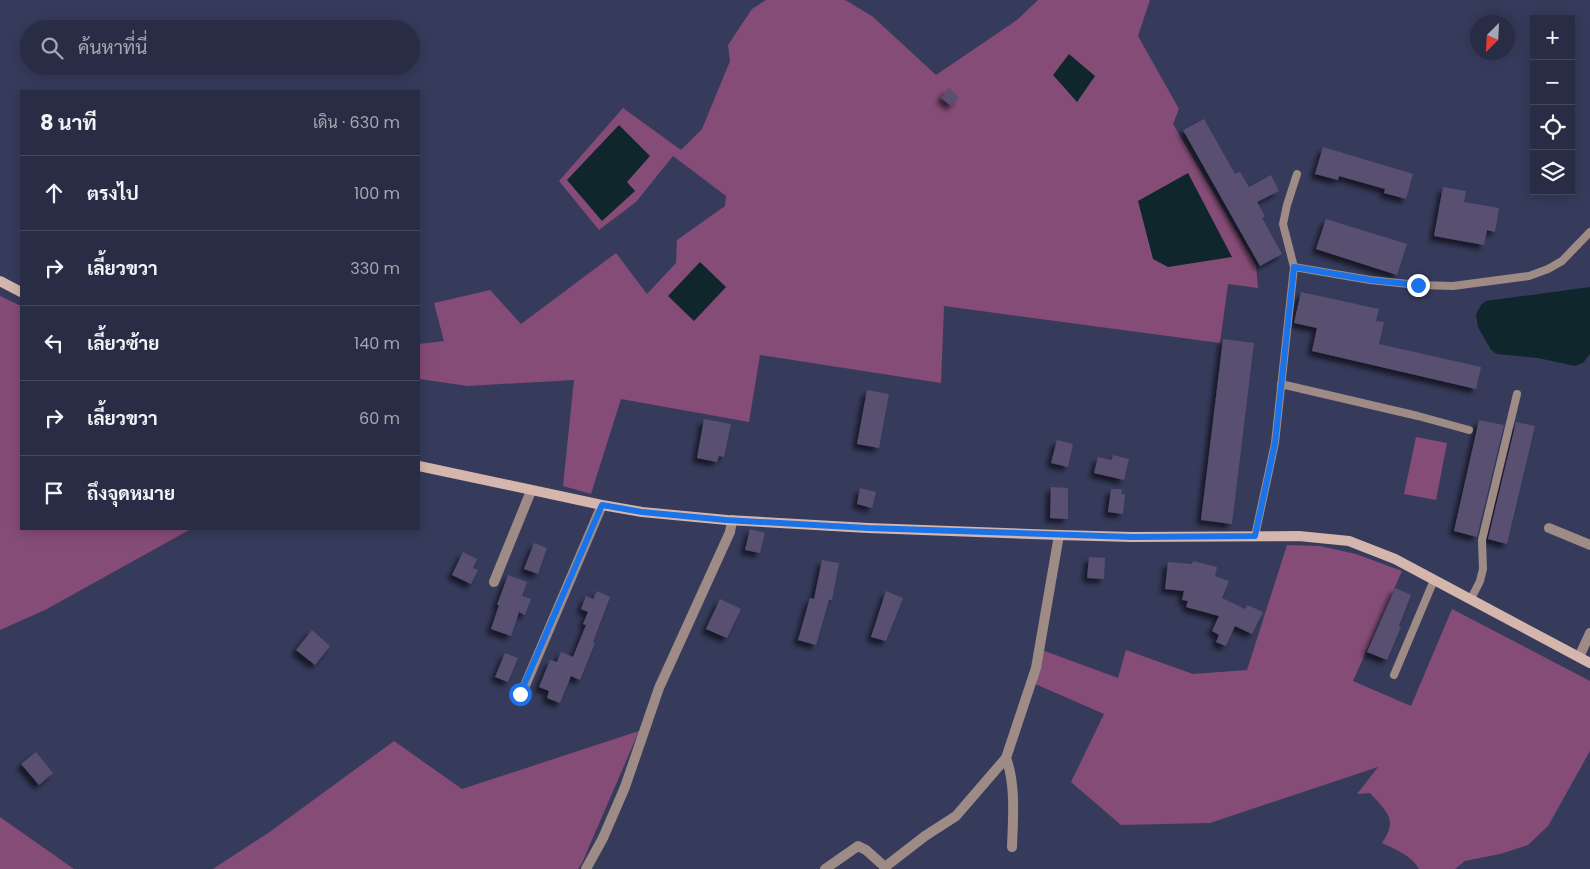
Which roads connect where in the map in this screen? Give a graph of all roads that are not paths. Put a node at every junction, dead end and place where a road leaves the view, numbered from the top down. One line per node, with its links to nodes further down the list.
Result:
1 (1297, 174): 3 (lane)
2 (1590, 232): 3 (lane)
3 (1294, 267): 6 (lane)
4 (0, 281): 5 (street)
5 (20, 291)
6 (1280, 384): 8 (lane); 15 (lane)
7 (1517, 394): 19 (lane)
8 (1469, 430)
9 (420, 466): 10 (street)
10 (531, 491): 11 (street); 18 (street)
11 (602, 505): 12 (street); 24 (street)
12 (732, 520): 14 (street); 28 (street)
13 (1549, 528): 16 (street)
14 (1059, 535): 15 (street); 25 (street)
15 (1255, 536): 17 (street)
16 (1590, 545)
17 (1434, 580): 19 (street); 23 (lane)
18 (494, 582)
19 (1471, 599): 21 (street)
20 (1590, 634): 21 (street)
21 (1579, 657): 22 (street)
22 (1590, 663)
23 (1394, 675)
24 (520, 694)
25 (1006, 758): 26 (street); 27 (street)
26 (1012, 847)
27 (886, 868): 29 (street)
28 (586, 869)
29 (825, 869)

